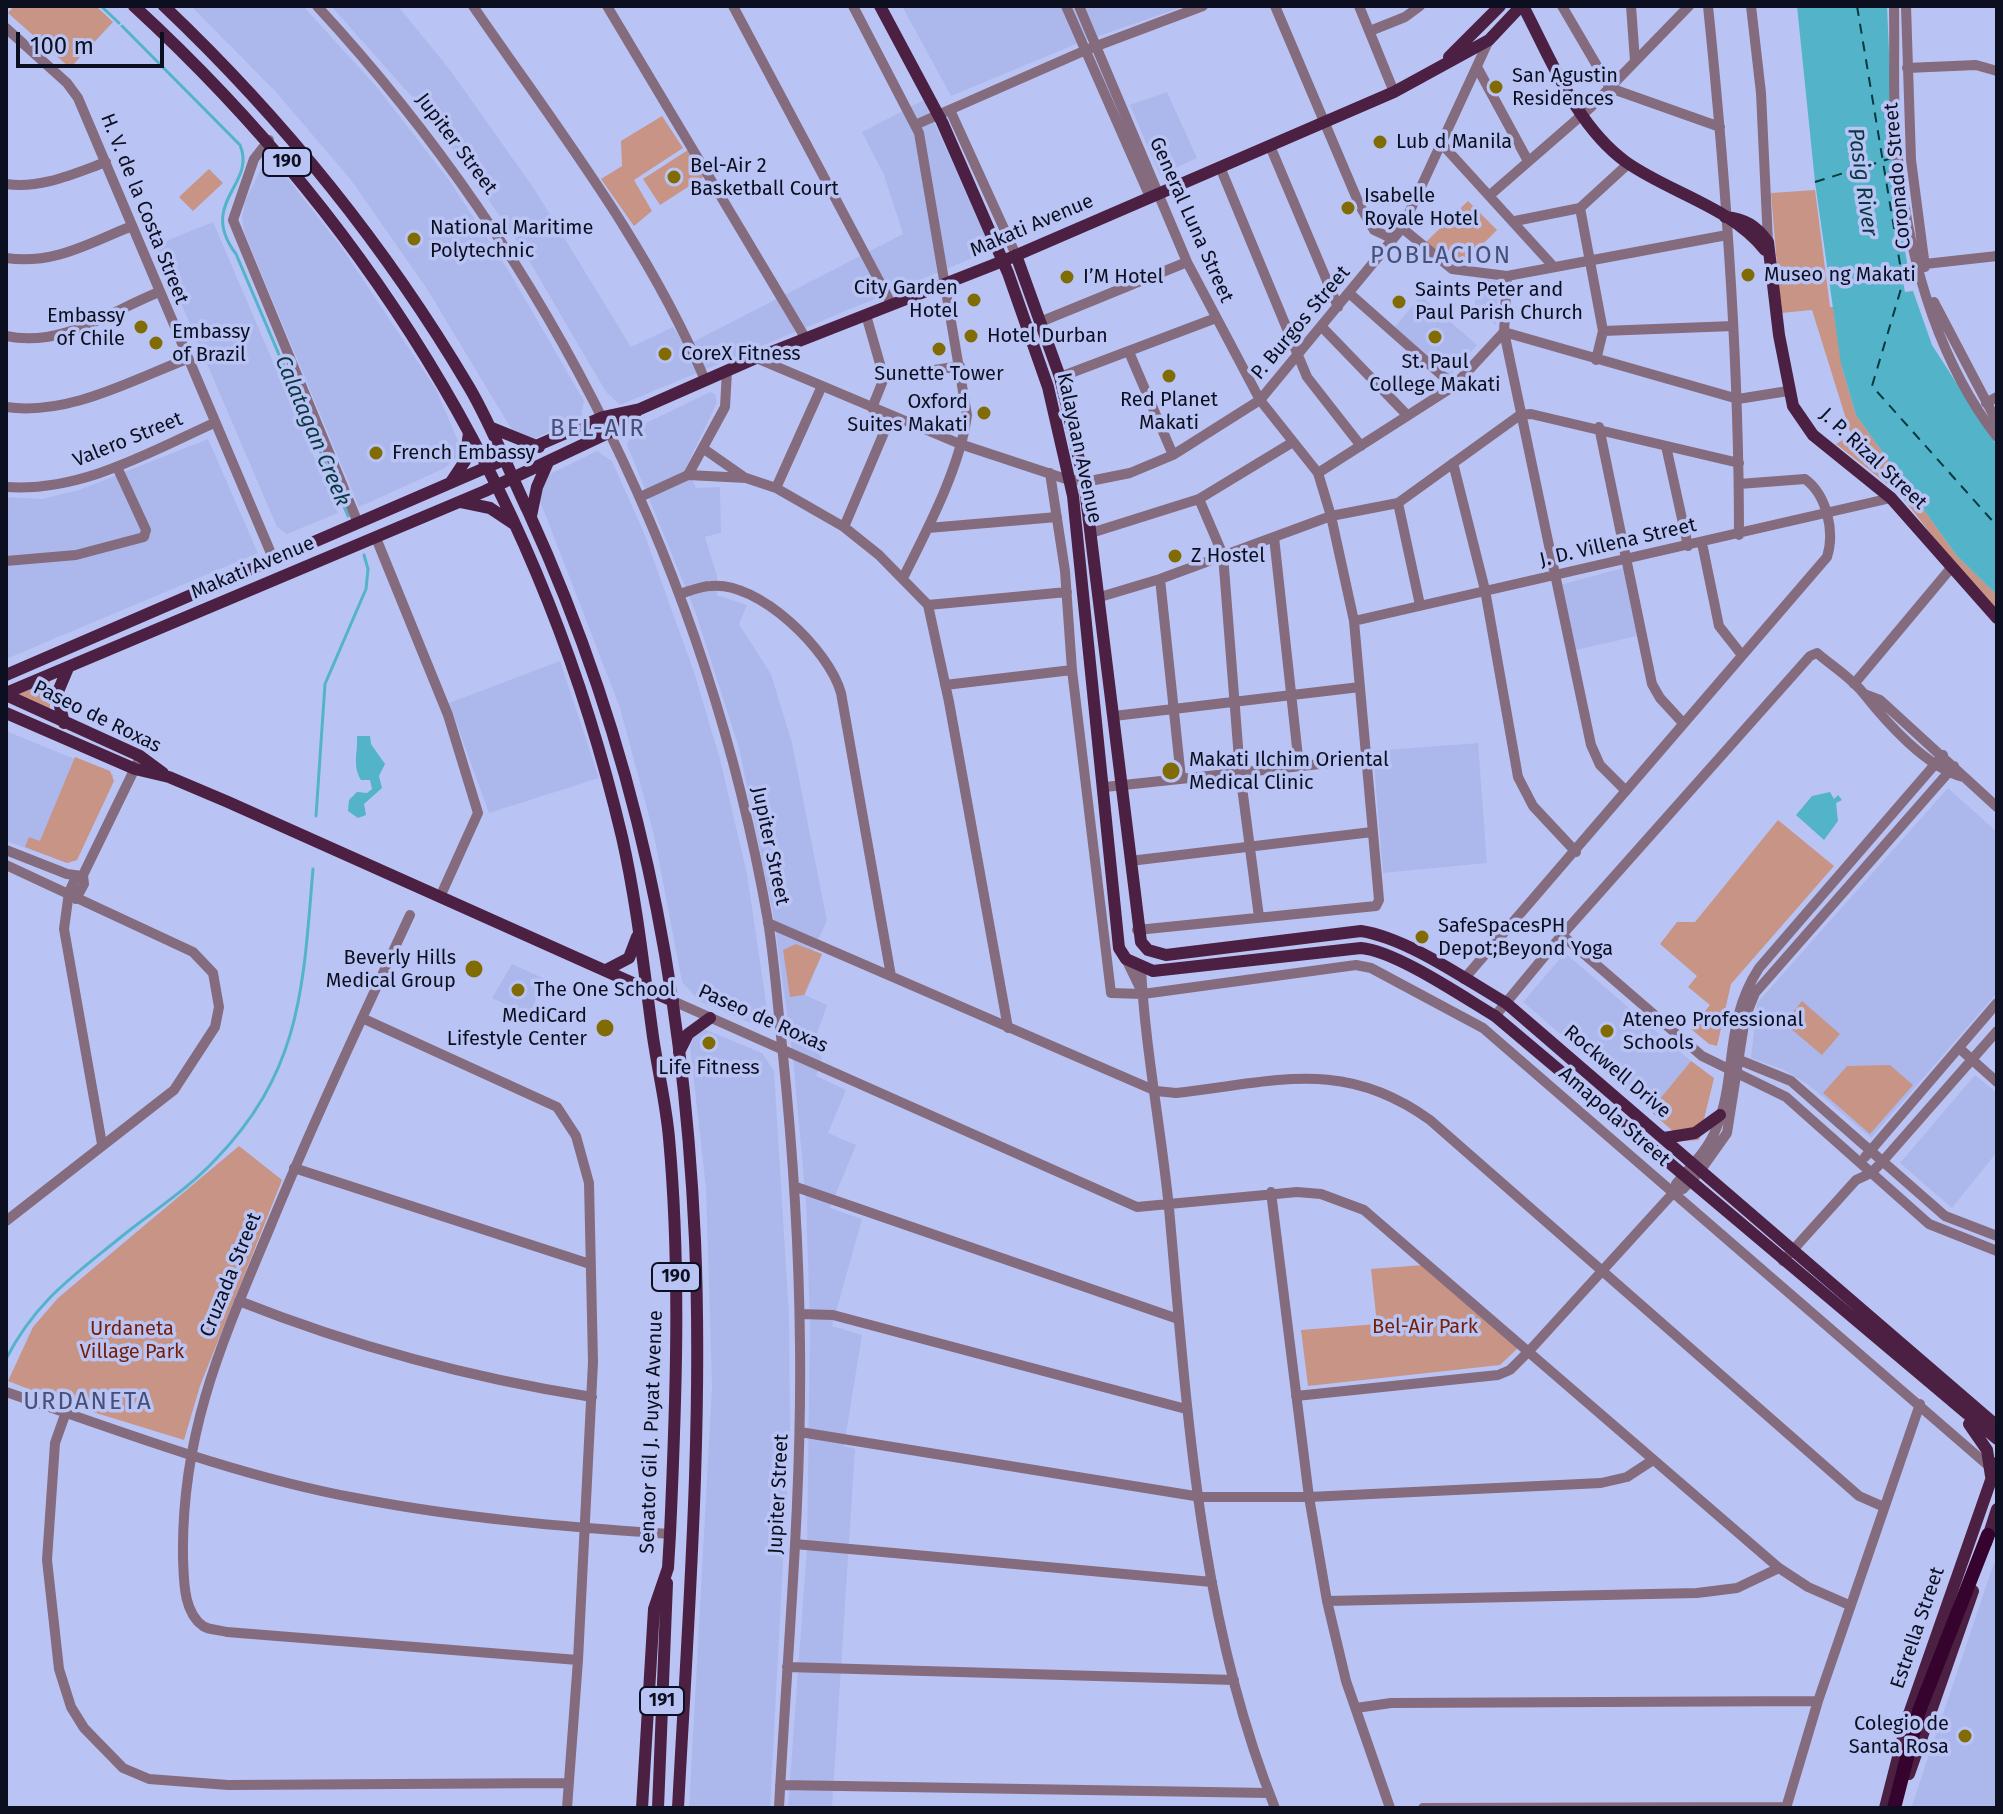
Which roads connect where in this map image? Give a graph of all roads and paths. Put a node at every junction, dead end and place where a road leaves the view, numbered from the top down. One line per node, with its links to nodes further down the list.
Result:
1 (134, 6): 40 (main road, Senator Gil J. Puyat Avenue / 190)
2 (164, 6): 108 (main road, Senator Gil J. Puyat Avenue / 190)
3 (317, 6): 104 (street, Jupiter Street)
4 (473, 6): 90 (street)
5 (607, 6): 80 (street)
6 (733, 6): 70 (street)
7 (853, 6): 38 (street)
8 (880, 6): 35 (main road, Kalayaan Avenue)
9 (1066, 6): 27 (street, General Luna Street)
10 (1079, 6): 27 (street, General Luna Street)
11 (1203, 6): 27 (street)
12 (1275, 6): 37 (street)
13 (1359, 6): 25 (street)
14 (1420, 6): 25 (street)
15 (1500, 6): 31 (main road, Makati Avenue)
16 (1522, 6): 26 (main road, Makati Avenue); 36 (main road)
17 (1562, 6): 33 (street)
18 (1631, 6): 28 (street)
19 (1689, 6): 28 (street)
20 (1708, 6): 39 (street)
21 (1751, 6): 57 (street)
22 (1894, 6): 111 (street)
23 (1906, 6): 30 (street, Coronado Street)
24 (6, 28): 44 (street, H. V. de la Costa Street)
25 (1370, 31): 34 (street)
26 (1489, 40): 29 (street, P. Burgos Street); 31 (main road, Makati Avenue)
27 (1091, 48): 35 (street); 49 (street, General Luna Street)
28 (1635, 61): 33 (street)
29 (1477, 67): 41 (street, P. Burgos Street); 43 (street)
30 (1907, 68): 32 (street); 64 (street, Coronado Street)
31 (1436, 69): 34 (main road, Makati Avenue)
32 (1997, 71)
33 (1610, 88): 36 (street); 39 (street)
34 (1394, 92): 37 (main road, Makati Avenue)
35 (944, 112): 38 (street); 58 (street, Kalayaan Avenue); 62 (main road, Kalayaan Avenue)
36 (1582, 115): 43 (street); 45 (main road)
37 (1323, 122): 42 (main road, Makati Avenue); 56 (street)
38 (915, 125): 67 (street)
39 (1720, 127): 51 (street)
40 (269, 140): 109 (main road, Senator Gil J. Puyat Avenue / 190); 147 (street)
41 (1440, 142): 48 (street); 54 (street, P. Burgos Street)
42 (1270, 146): 46 (main road, Makati Avenue); 71 (street)
43 (1528, 161): 48 (street)
44 (106, 162): 47 (street); 53 (street, H. V. de la Costa Street)
45 (1628, 164): 50 (street); 51 (main road)
46 (1220, 167): 49 (main road, Makati Avenue); 82 (street)
47 (6, 184)
48 (1490, 195): 52 (street)
49 (1153, 196): 58 (main road, Makati Avenue); 63 (street, General Luna Street)
50 (1580, 208): 52 (street); 61 (street)
51 (1725, 217): 55 (street); 57 (main road)
52 (1515, 221): 65 (street)
53 (132, 226): 60 (street); 68 (street, H. V. de la Costa Street)
54 (1402, 228): 56 (street, P. Burgos Street); 66 (street)
55 (1727, 235): 61 (street); 76 (street)
56 (1393, 239): 69 (street, P. Burgos Street)
57 (1769, 249): 93 (main road, J. P. Rizal Street)
58 (1016, 255): 62 (main road, Makati Avenue); 74 (main road, Kalayaan Avenue)
59 (1997, 256): 64 (street)
60 (6, 258)
61 (1592, 259): 65 (street); 77 (street)
62 (1003, 261): 67 (main road, Makati Avenue); 130 (main road, Kalayaan Avenue)
63 (1187, 262): 73 (street, General Luna Street); 74 (street)
64 (1925, 264): 97 (street, Coronado Street)
65 (1553, 266): 66 (street)
66 (1507, 276): 78 (street)
67 (946, 284): 70 (main road, Makati Avenue); 86 (street)
68 (159, 292): 79 (street); 84 (street, H. V. de la Costa Street)
69 (1349, 293): 71 (street, P. Burgos Street); 91 (street)
70 (892, 305): 72 (main road, Makati Avenue)
71 (1338, 307): 75 (street, P. Burgos Street)
72 (866, 315): 80 (main road, Makati Avenue); 89 (street)
73 (1216, 318): 81 (street); 96 (street, General Luna Street)
74 (1040, 322): 88 (main road, Kalayaan Avenue)
75 (1321, 326): 82 (street, P. Burgos Street); 101 (street)
76 (1733, 326): 77 (street); 95 (street)
77 (1603, 331): 85 (street)
78 (1504, 332): 85 (street); 91 (street); 102 (street)
79 (6, 336)
80 (806, 339): 83 (main road, Makati Avenue)
81 (1129, 352): 88 (street); 118 (street)
82 (1298, 355): 96 (street, P. Burgos Street); 114 (street)
83 (756, 358): 87 (main road, Makati Avenue); 92 (street, P. Burgos Street)
84 (187, 359): 98 (street); 106 (street, H. V. de la Costa Street)
85 (1596, 360): 95 (street)
86 (960, 366): 89 (street); 113 (street)
87 (727, 371): 90 (main road, Makati Avenue); 117 (street)
88 (1060, 377): 131 (main road, Kalayaan Avenue)
89 (884, 378): 99 (street)
90 (705, 380): 100 (main road, Makati Avenue)
91 (1454, 386): 101 (street)
92 (821, 388): 99 (street, P. Burgos Street); 136 (street)
93 (1788, 391): 95 (street); 138 (main road, J. P. Rizal Street)
94 (1997, 397): 97 (street)
95 (1738, 399): 122 (street)
96 (1260, 400): 112 (street, General Luna Street); 118 (street, P. Burgos Street)
97 (1986, 403): 105 (street, Coronado Street)
98 (6, 407)
99 (872, 408): 103 (street, P. Burgos Street)
100 (640, 409): 104 (main road, Makati Avenue); 110 (main road, Makati Avenue)
101 (1407, 415): 114 (street)
102 (1520, 415): 107 (street); 121 (street); 161 (street)
103 (891, 416): 113 (street, P. Burgos Street); 148 (street)
104 (603, 417): 110 (street, Jupiter Street); 116 (main road, Makati Avenue)
105 (1997, 422)
106 (214, 423): 123 (street, Valero Street); 157 (street, H. V. de la Costa Street)
107 (1599, 427): 115 (street); 159 (street)
108 (492, 428): 116 (main road); 119 (main road, Senator Gil J. Puyat Avenue / 190)
109 (469, 430): 124 (main road, Senator Gil J. Puyat Avenue / 190); 133 (main road)
110 (610, 432): 120 (main road, Makati Avenue); 137 (street, Jupiter Street)
111 (1997, 437)
112 (1293, 442): 126 (street, General Luna Street); 139 (street)
113 (960, 444): 125 (street, P. Burgos Street); 149 (street)
114 (1361, 446): 126 (street)
115 (1666, 446): 122 (street); 155 (street)
116 (539, 447): 119 (main road, Makati Avenue)
117 (704, 449): 127 (street); 129 (street)
118 (1173, 455): 131 (street, P. Burgos Street)
119 (506, 462): 124 (main road, Makati Avenue); 128 (main road, Senator Gil J. Puyat Avenue / 190)
120 (548, 462): 128 (main road, Makati Avenue); 145 (main road)
121 (1453, 463): 141 (street); 164 (street)
122 (1739, 463): 132 (street)
123 (117, 467): 135 (street, Valero Street); 158 (street)
124 (490, 469): 133 (main road, Makati Avenue); 134 (main road, Senator Gil J. Puyat Avenue / 190)
125 (1050, 473): 130 (street, P. Burgos Street); 144 (street)
126 (1318, 473): 143 (street, General Luna Street)
127 (688, 475): 129 (street); 137 (street)
128 (513, 478): 134 (main road, Makati Avenue); 145 (main road, Senator Gil J. Puyat Avenue / 190)
129 (746, 478): 136 (street)
130 (1069, 480): 131 (street, P. Burgos Street); 195 (main road, Kalayaan Avenue)
131 (1084, 481): 150 (main road, Kalayaan Avenue)
132 (1739, 484): 142 (street); 151 (street)
133 (449, 486): 147 (main road, Makati Avenue)
134 (497, 486): 140 (main road, Makati Avenue); 146 (main road, Senator Gil J. Puyat Avenue / 190)
135 (6, 487)
136 (776, 488): 148 (street)
137 (640, 497): 166 (street, Jupiter Street)
138 (1891, 498): 142 (street, J. D. Villena Street); 160 (main road, J. P. Rizal Street)
139 (1199, 499): 150 (street); 156 (street)
140 (458, 502): 146 (main road); 153 (main road, Makati Avenue)
141 (1398, 503): 143 (street); 169 (street)
142 (1828, 515): 151 (street, J. D. Villena Street); 172 (street)
143 (1331, 516): 152 (street); 171 (street, General Luna Street)
144 (1057, 517): 149 (street); 165 (street)
145 (531, 518): 220 (main road, Senator Gil J. Puyat Avenue / 190)
146 (514, 524): 210 (main road, Senator Gil J. Puyat Avenue / 190)
147 (349, 527): 157 (main road, Makati Avenue)
148 (844, 527): 162 (street)
149 (928, 528): 162 (street)
150 (1091, 533): 167 (main road, Kalayaan Avenue)
151 (1739, 535): 154 (street, J. D. Villena Street)
152 (1274, 537): 156 (street); 180 (street)
153 (376, 538): 173 (main road, Makati Avenue); 205 (street)
154 (1702, 543): 155 (street, J. D. Villena Street); 172 (street)
155 (1688, 546): 159 (street, J. D. Villena Street)
156 (1223, 555): 163 (street); 181 (street)
157 (273, 558): 175 (main road, Makati Avenue)
158 (6, 561)
159 (1625, 561): 161 (street, J. D. Villena Street); 186 (street)
160 (1951, 568): 170 (main road, J. P. Rizal Street); 176 (street)
161 (1557, 577): 164 (street, J. D. Villena Street); 196 (street)
162 (903, 578): 168 (street)
163 (1160, 579): 167 (street); 182 (street)
164 (1485, 590): 169 (street, J. D. Villena Street); 201 (street)
165 (1067, 592): 168 (street); 174 (street)
166 (680, 594): 209 (street, Jupiter Street); 216 (street)
167 (1100, 597): 184 (main road, Kalayaan Avenue)
168 (928, 605): 177 (street)
169 (1420, 605): 171 (street, J. D. Villena Street)
170 (1997, 618)
171 (1354, 621): 178 (street, General Luna Street)
172 (1741, 654): 186 (street)
173 (68, 668): 179 (main road, Makati Avenue); 185 (main road)
174 (1072, 670): 177 (street); 219 (street)
175 (6, 675)
176 (1854, 684): 188 (street); 211 (street)
177 (945, 685): 226 (street)
178 (1360, 687): 180 (street); 187 (street, General Luna Street)
179 (6, 694): 185 (main road, Paseo de Roxas)
180 (1292, 695): 181 (street); 190 (street)
181 (1235, 702): 182 (street); 192 (street)
182 (1173, 709): 184 (street); 193 (street)
183 (6, 713): 189 (main road, Paseo de Roxas)
184 (1114, 716): 194 (main road, Kalayaan Avenue)
185 (64, 723): 189 (main road, Paseo de Roxas)
186 (1683, 723): 196 (street)
187 (1367, 759): 190 (street); 198 (street, General Luna Street)
188 (1939, 759): 191 (street); 231 (street)
189 (137, 762): 204 (street); 205 (main road, Paseo de Roxas)
190 (1299, 766): 192 (street)
191 (1951, 770): 197 (street); 231 (street)
192 (1240, 772): 193 (street); 199 (street)
193 (1181, 778): 194 (street)
194 (1123, 784): 195 (street); 202 (main road, Kalayaan Avenue)
195 (1105, 787): 213 (main road, Kalayaan Avenue)
196 (1626, 791): 201 (street)
197 (1997, 807)
198 (1372, 832): 199 (street); 208 (street, General Luna Street)
199 (1250, 845): 202 (street); 208 (street)
200 (6, 850): 204 (street)
201 (1576, 852): 217 (street)
202 (1130, 861): 212 (main road, Kalayaan Avenue)
203 (6, 865): 206 (street)
204 (80, 876): 206 (street)
205 (440, 897): 215 (main road, Paseo de Roxas)
206 (72, 898): 239 (street); 239 (street)
207 (410, 915): 224 (street, Cruzada Street)
208 (1259, 917): 212 (street)
209 (768, 923): 216 (street); 229 (street, Jupiter Street)
210 (637, 928): 215 (main road); 218 (main road, Senator Gil J. Puyat Avenue / 190)
211 (1562, 935): 221 (street); 233 (street)
212 (1139, 936): 214 (main road, Kalayaan Avenue); 217 (main road, Rockwell Drive)
213 (1126, 959): 214 (main road); 219 (street)
214 (1141, 968): 219 (street); 223 (main road, Rockwell Drive)
215 (606, 970): 218 (main road, Paseo de Roxas)
216 (891, 976): 226 (street)
217 (1464, 979): 221 (main road, Rockwell Drive)
218 (648, 989): 220 (main road, Paseo de Roxas); 280 (main road, Senator Gil J. Puyat Avenue / 190)
219 (1143, 994): 236 (street); 249 (street, Amapola Street)
220 (673, 1001): 225 (street, Paseo de Roxas); 230 (main road, Senator Gil J. Puyat Avenue / 190)
221 (1506, 1003): 223 (street); 238 (main road, Rockwell Drive)
222 (1997, 1003): 228 (street)
223 (1495, 1016): 244 (main road, Rockwell Drive)
224 (362, 1018): 243 (street, Cruzada Street); 255 (street)
225 (710, 1018): 229 (street, Paseo de Roxas); 230 (main road)
226 (1008, 1028): 236 (street)
227 (1997, 1031): 232 (street)
228 (1959, 1048): 232 (street); 240 (street)
229 (782, 1050): 247 (street, Jupiter Street); 250 (street, Paseo de Roxas)
230 (678, 1055): 286 (main road, Senator Gil J. Puyat Avenue / 190)
231 (1734, 1057): 233 (street); 234 (street); 240 (street)
232 (1972, 1060): 235 (street); 241 (street)
233 (1715, 1061): 234 (street)
234 (1731, 1072): 237 (street); 242 (street); 244 (street)
235 (1997, 1082)
236 (1156, 1091): 250 (street); 256 (street)
237 (1720, 1115): 238 (main road); 244 (street)
238 (1664, 1138): 244 (main road, Rockwell Drive)
239 (102, 1144): 251 (street)
240 (1870, 1151): 241 (street); 242 (street)
241 (1882, 1162): 245 (street); 252 (street)
242 (1860, 1163): 245 (street); 246 (street)
243 (294, 1168): 255 (street); 257 (street, Cruzada Street)
244 (1692, 1172): 249 (street); 254 (main road, Rockwell Drive)
245 (1871, 1173): 246 (street); 253 (street)
246 (1856, 1180): 254 (street)
247 (796, 1187): 258 (street, Jupiter Street); 259 (street)
248 (1271, 1192): 250 (street, Paseo de Roxas); 260 (street, Paseo de Roxas); 262 (street)
249 (1674, 1192): 256 (street); 265 (street, Amapola Street)
250 (1168, 1206): 259 (street)
251 (6, 1221)
252 (1997, 1236)
253 (1997, 1251)
254 (1788, 1256): 264 (main road, Rockwell Drive)
255 (590, 1264): 263 (street)
256 (1601, 1271): 260 (street); 277 (street)
257 (239, 1301): 263 (street); 272 (street, Cruzada Street)
258 (800, 1314): 266 (street); 270 (street, Jupiter Street)
259 (1178, 1319): 266 (street)
260 (1530, 1350): 262 (street); 273 (street, Paseo de Roxas)
261 (6, 1392): 267 (street)
262 (1296, 1396): 276 (street)
263 (592, 1397): 279 (street)
264 (1956, 1399): 268 (main road); 269 (main road, Rockwell Drive); 271 (main road, Rockwell Drive); 274 (main road)
265 (1920, 1404): 274 (street, Amapola Street); 277 (street)
266 (1186, 1409): 275 (street)
267 (66, 1412): 272 (street); 294 (street)
268 (1997, 1412)
269 (1997, 1426)
270 (800, 1432): 275 (street); 282 (street, Jupiter Street)
271 (1997, 1439)
272 (189, 1452): 279 (street); 289 (street, Cruzada Street)
273 (1653, 1460): 276 (street); 284 (street, Paseo de Roxas)
274 (1993, 1470): 307 (main road, Estrella Street)
275 (1201, 1497): 276 (street); 285 (street)
276 (1309, 1497): 287 (street)
277 (1884, 1507): 288 (street)
278 (1997, 1509): 281 (main road, Estrella Street)
279 (584, 1527): 280 (street); 289 (street)
280 (670, 1534): 283 (main road, Senator Gil J. Puyat Avenue / 190)
281 (1988, 1535): 308 (highway); 309 (main road, Estrella Street)
282 (795, 1544): 285 (street); 290 (street, Jupiter Street)
283 (668, 1568): 299 (main road, Senator Gil J. Puyat Avenue / 190); 300 (main road, 191)
284 (1779, 1568): 287 (street); 288 (street, Paseo de Roxas)
285 (1212, 1582): 291 (street)
286 (688, 1585): 301 (main road, 191); 302 (main road, Senator Gil J. Puyat Avenue / 190)
287 (1327, 1601): 293 (street)
288 (1849, 1605): 292 (street)
289 (578, 1660): 294 (street)
290 (787, 1667): 291 (street); 295 (street, Jupiter Street)
291 (1234, 1680): 296 (street)
292 (1818, 1701): 293 (street); 297 (street)
293 (1356, 1708): 305 (street)
294 (568, 1783): 298 (street)
295 (780, 1785): 296 (street); 303 (street, Jupiter Street)
296 (1269, 1793): 304 (street)
297 (1786, 1807): 306 (street)
298 (567, 1808)
299 (642, 1808)
300 (658, 1808)
301 (672, 1808)
302 (678, 1808)
303 (779, 1808)
304 (1275, 1808)
305 (1390, 1808)
306 (1423, 1808)
307 (1885, 1808)
308 (1894, 1808)
309 (1901, 1808)

